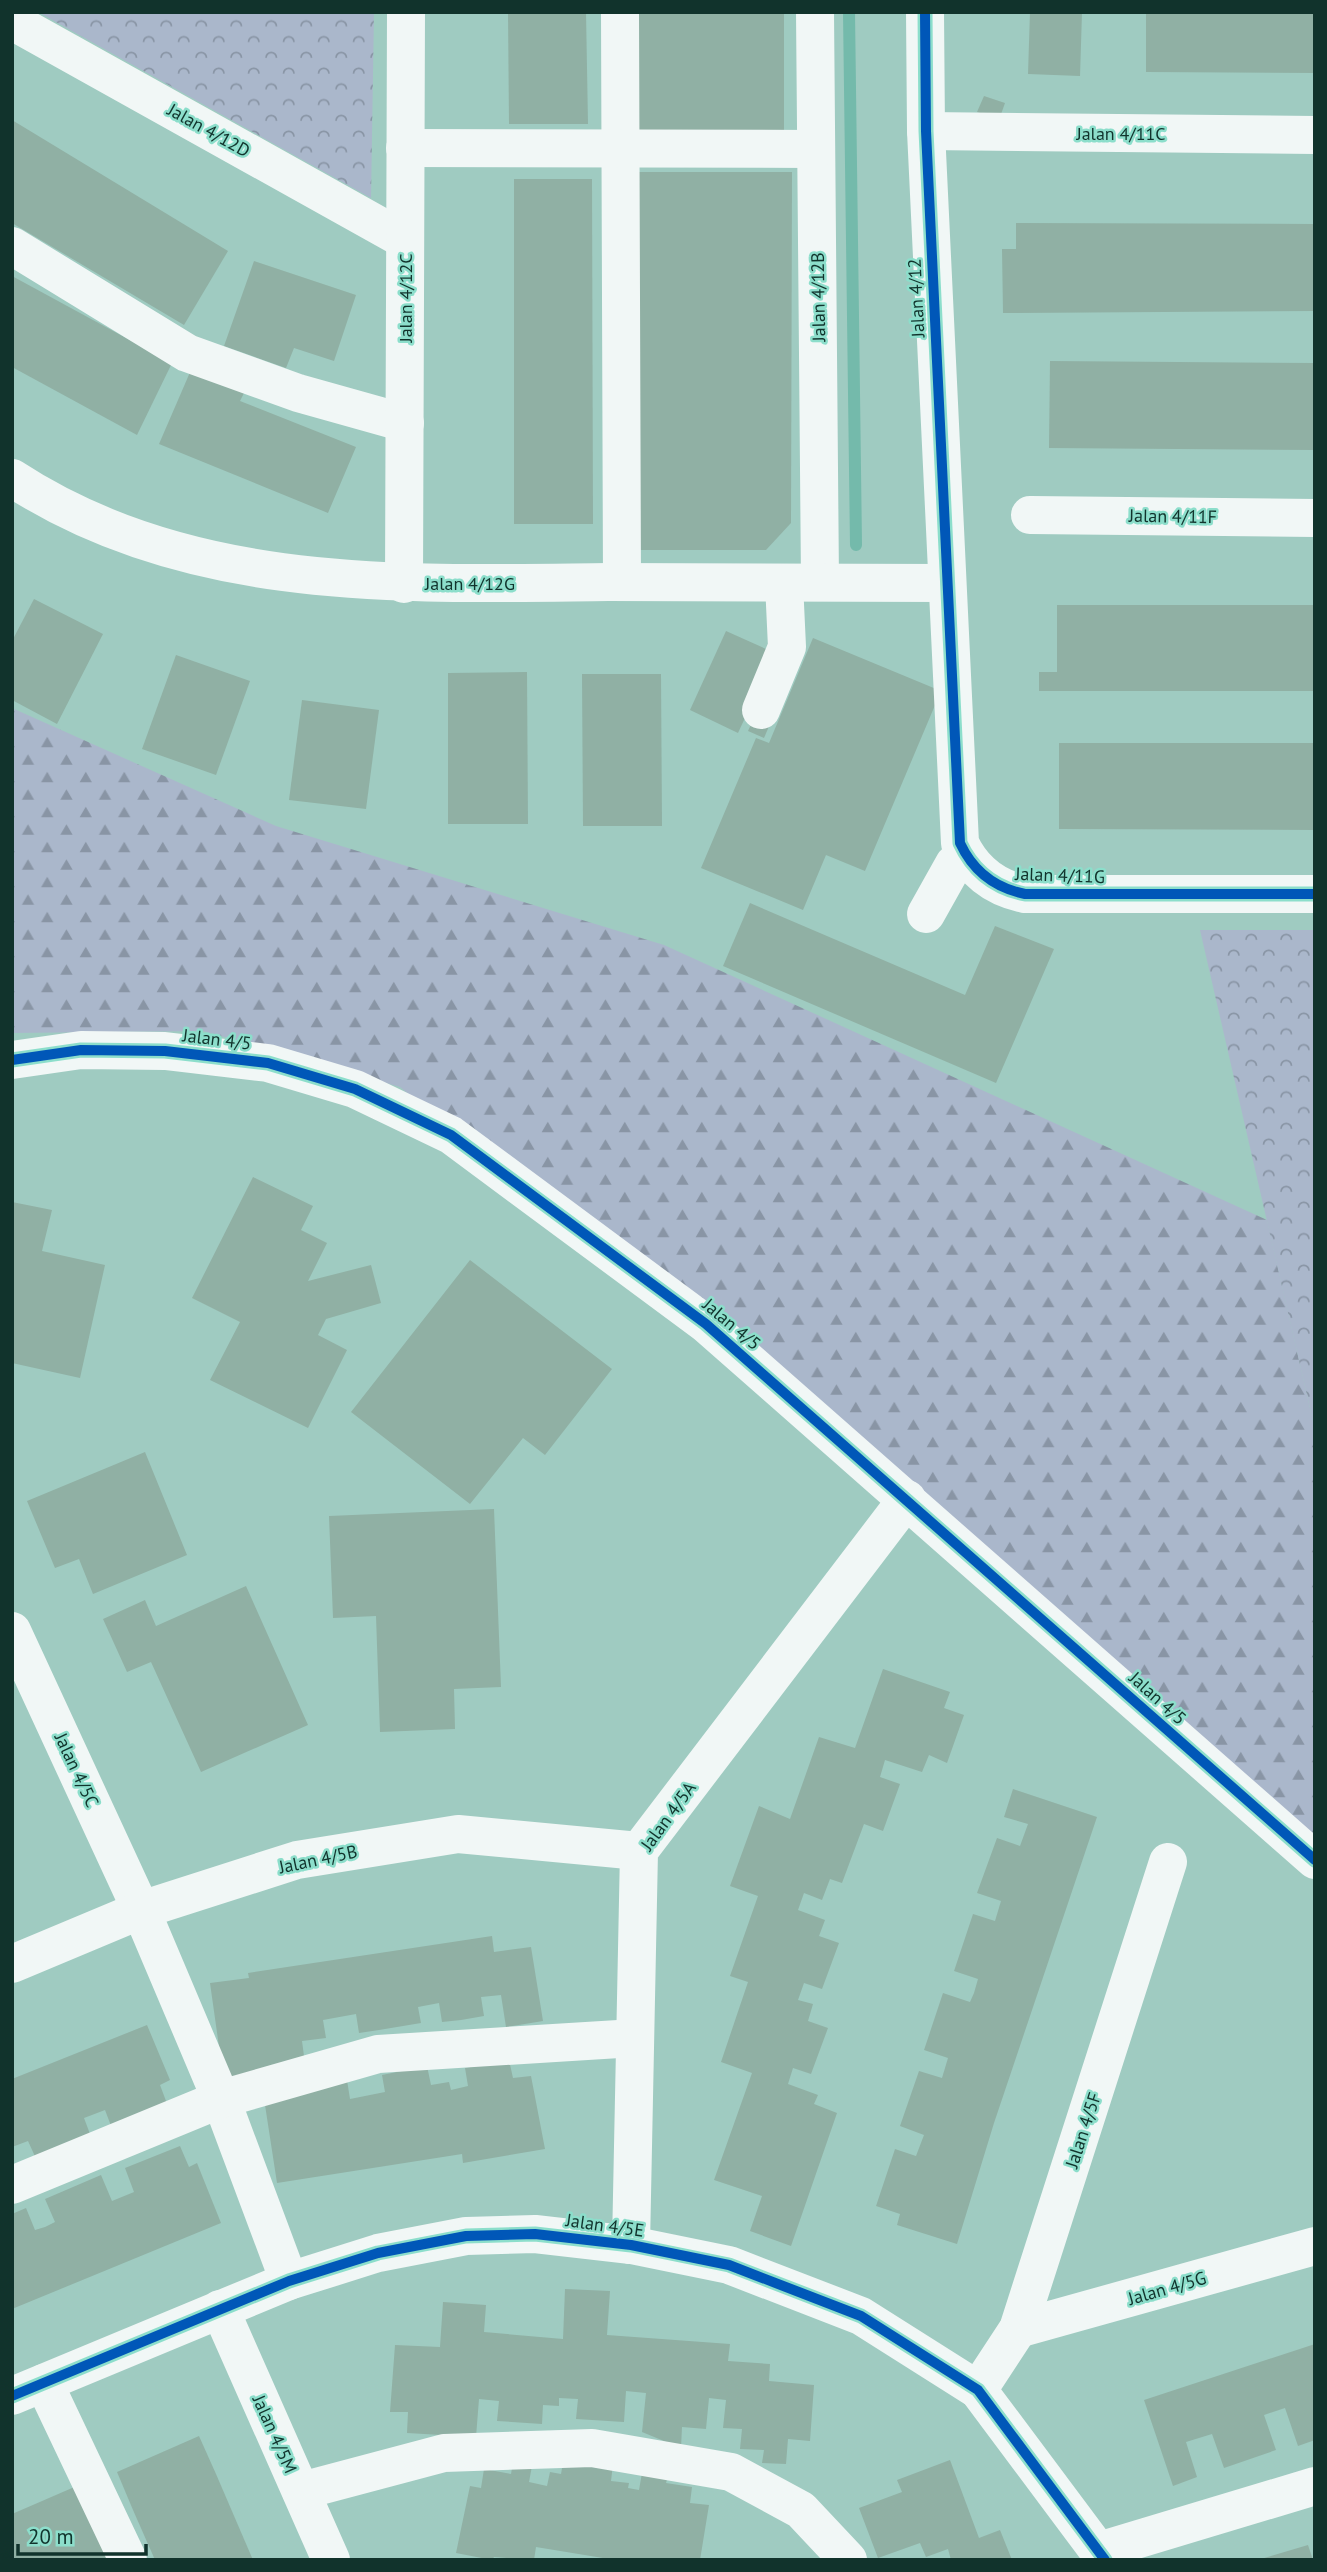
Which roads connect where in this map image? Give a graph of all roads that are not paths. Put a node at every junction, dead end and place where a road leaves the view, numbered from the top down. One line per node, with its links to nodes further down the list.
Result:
1 (406, 12): 9 (street, Jalan 4/12C)
2 (620, 12): 8 (street)
3 (815, 12): 10 (street, Jalan 4/12B)
4 (925, 12): 6 (street, Jalan 4/12)
5 (12, 21): 11 (street, Jalan 4/12D)
6 (926, 131): 7 (street, Jalan 4/11C); 19 (street, Jalan 4/12)
7 (1315, 135)
8 (620, 146): 9 (street); 10 (street); 17 (street)
9 (405, 148): 11 (street, Jalan 4/12C)
10 (816, 149): 18 (street, Jalan 4/12B)
11 (405, 240): 13 (street, Jalan 4/12C)
12 (12, 246): 13 (street)
13 (405, 423): 20 (street, Jalan 4/12C)
14 (12, 478): 20 (street, Jalan 4/12G)
15 (1030, 515): 16 (street, Jalan 4/11F)
16 (1315, 518)
17 (622, 582): 18 (street, Jalan 4/12G); 20 (street, Jalan 4/12G)
18 (802, 583): 19 (street, Jalan 4/12G); 21 (street, Jalan 4/12B)
19 (947, 583): 22 (street)
20 (404, 584)
21 (761, 710)
22 (968, 860): 23 (street, Jalan 4/11G); 24 (street)
23 (1315, 894)
24 (926, 914)
25 (12, 1060): 26 (street, Jalan 4/5)
26 (907, 1499): 28 (street, Jalan 4/5A); 29 (street, Jalan 4/5)
27 (12, 1631): 31 (street, Jalan 4/5C)
28 (639, 1851): 31 (street, Jalan 4/5B); 33 (street, Jalan 4/5A)
29 (1315, 1860)
30 (1168, 1862): 40 (street, Jalan 4/5F)
31 (141, 1910): 32 (street, Jalan 4/5B); 34 (street, Jalan 4/5C)
32 (12, 1964)
33 (635, 2038): 34 (street); 36 (street, Jalan 4/5A)
34 (221, 2099): 35 (street); 38 (street, Jalan 4/5C)
35 (12, 2185)
36 (631, 2245): 38 (street, Jalan 4/5E); 42 (street, Jalan 4/5E)
37 (1315, 2246): 40 (street, Jalan 4/5G)
38 (289, 2281): 39 (street, Jalan 4/5E)
39 (220, 2309): 41 (street, Jalan 4/5E); 44 (street, Jalan 4/5M)
40 (1018, 2329): 42 (street, Jalan 4/5F)
41 (28, 2389): 46 (street)
42 (978, 2390): 45 (street, Jalan 4/5E)
43 (1315, 2486): 45 (street)
44 (301, 2491): 47 (street, Jalan 4/5M); 48 (street)
45 (1102, 2555)
46 (128, 2560)
47 (331, 2560)
48 (848, 2560)

